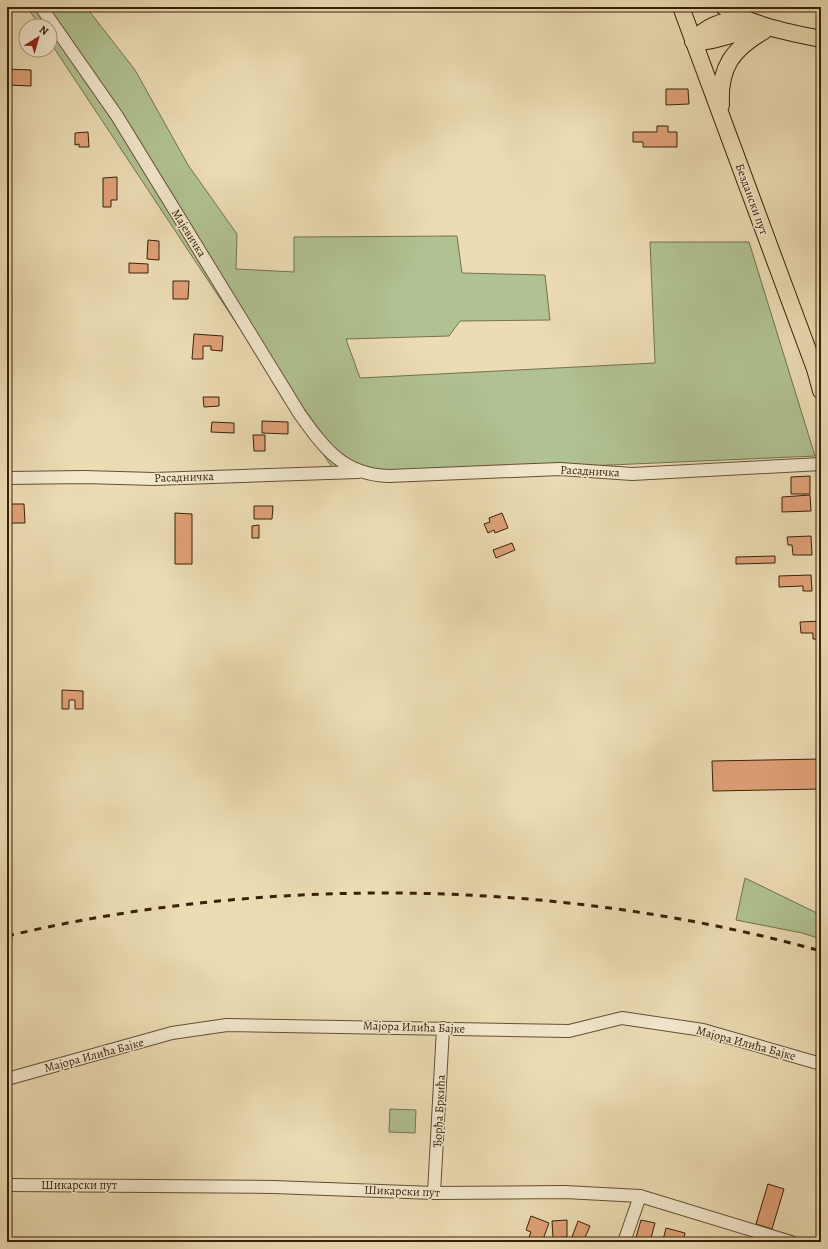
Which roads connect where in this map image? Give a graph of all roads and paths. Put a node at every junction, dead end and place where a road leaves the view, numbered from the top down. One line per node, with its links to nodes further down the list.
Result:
1 (41, 7): 11 (street, Мајевичка)
2 (680, 7): 7 (main road, Бездански пут)
3 (724, 7): 4 (main road)
4 (749, 20): 5 (main road); 7 (main road)
5 (770, 30): 6 (main road); 7 (main road); 8 (main road)
6 (821, 39)
7 (693, 41): 8 (main road, Бездански пут)
8 (721, 115): 9 (main road, Бездански пут)
9 (818, 368): 10 (main road, Бездански пут)
10 (821, 391)
11 (337, 458): 13 (street, Расадничка)
12 (821, 464): 13 (street, Расадничка)
13 (360, 472): 14 (street, Расадничка)
14 (7, 478)
15 (442, 1028): 16 (street, Мајора Илића Бајке); 17 (street, Мајора Илића Бајке); 19 (street, Ђорђа Бркића)
16 (821, 1064)
17 (7, 1079)
18 (7, 1185): 19 (street, Шикарски пут)
19 (434, 1193): 20 (street, Шикарски пут)
20 (640, 1196): 21 (street); 22 (street, Шикарски пут)
21 (624, 1242)
22 (791, 1242)

